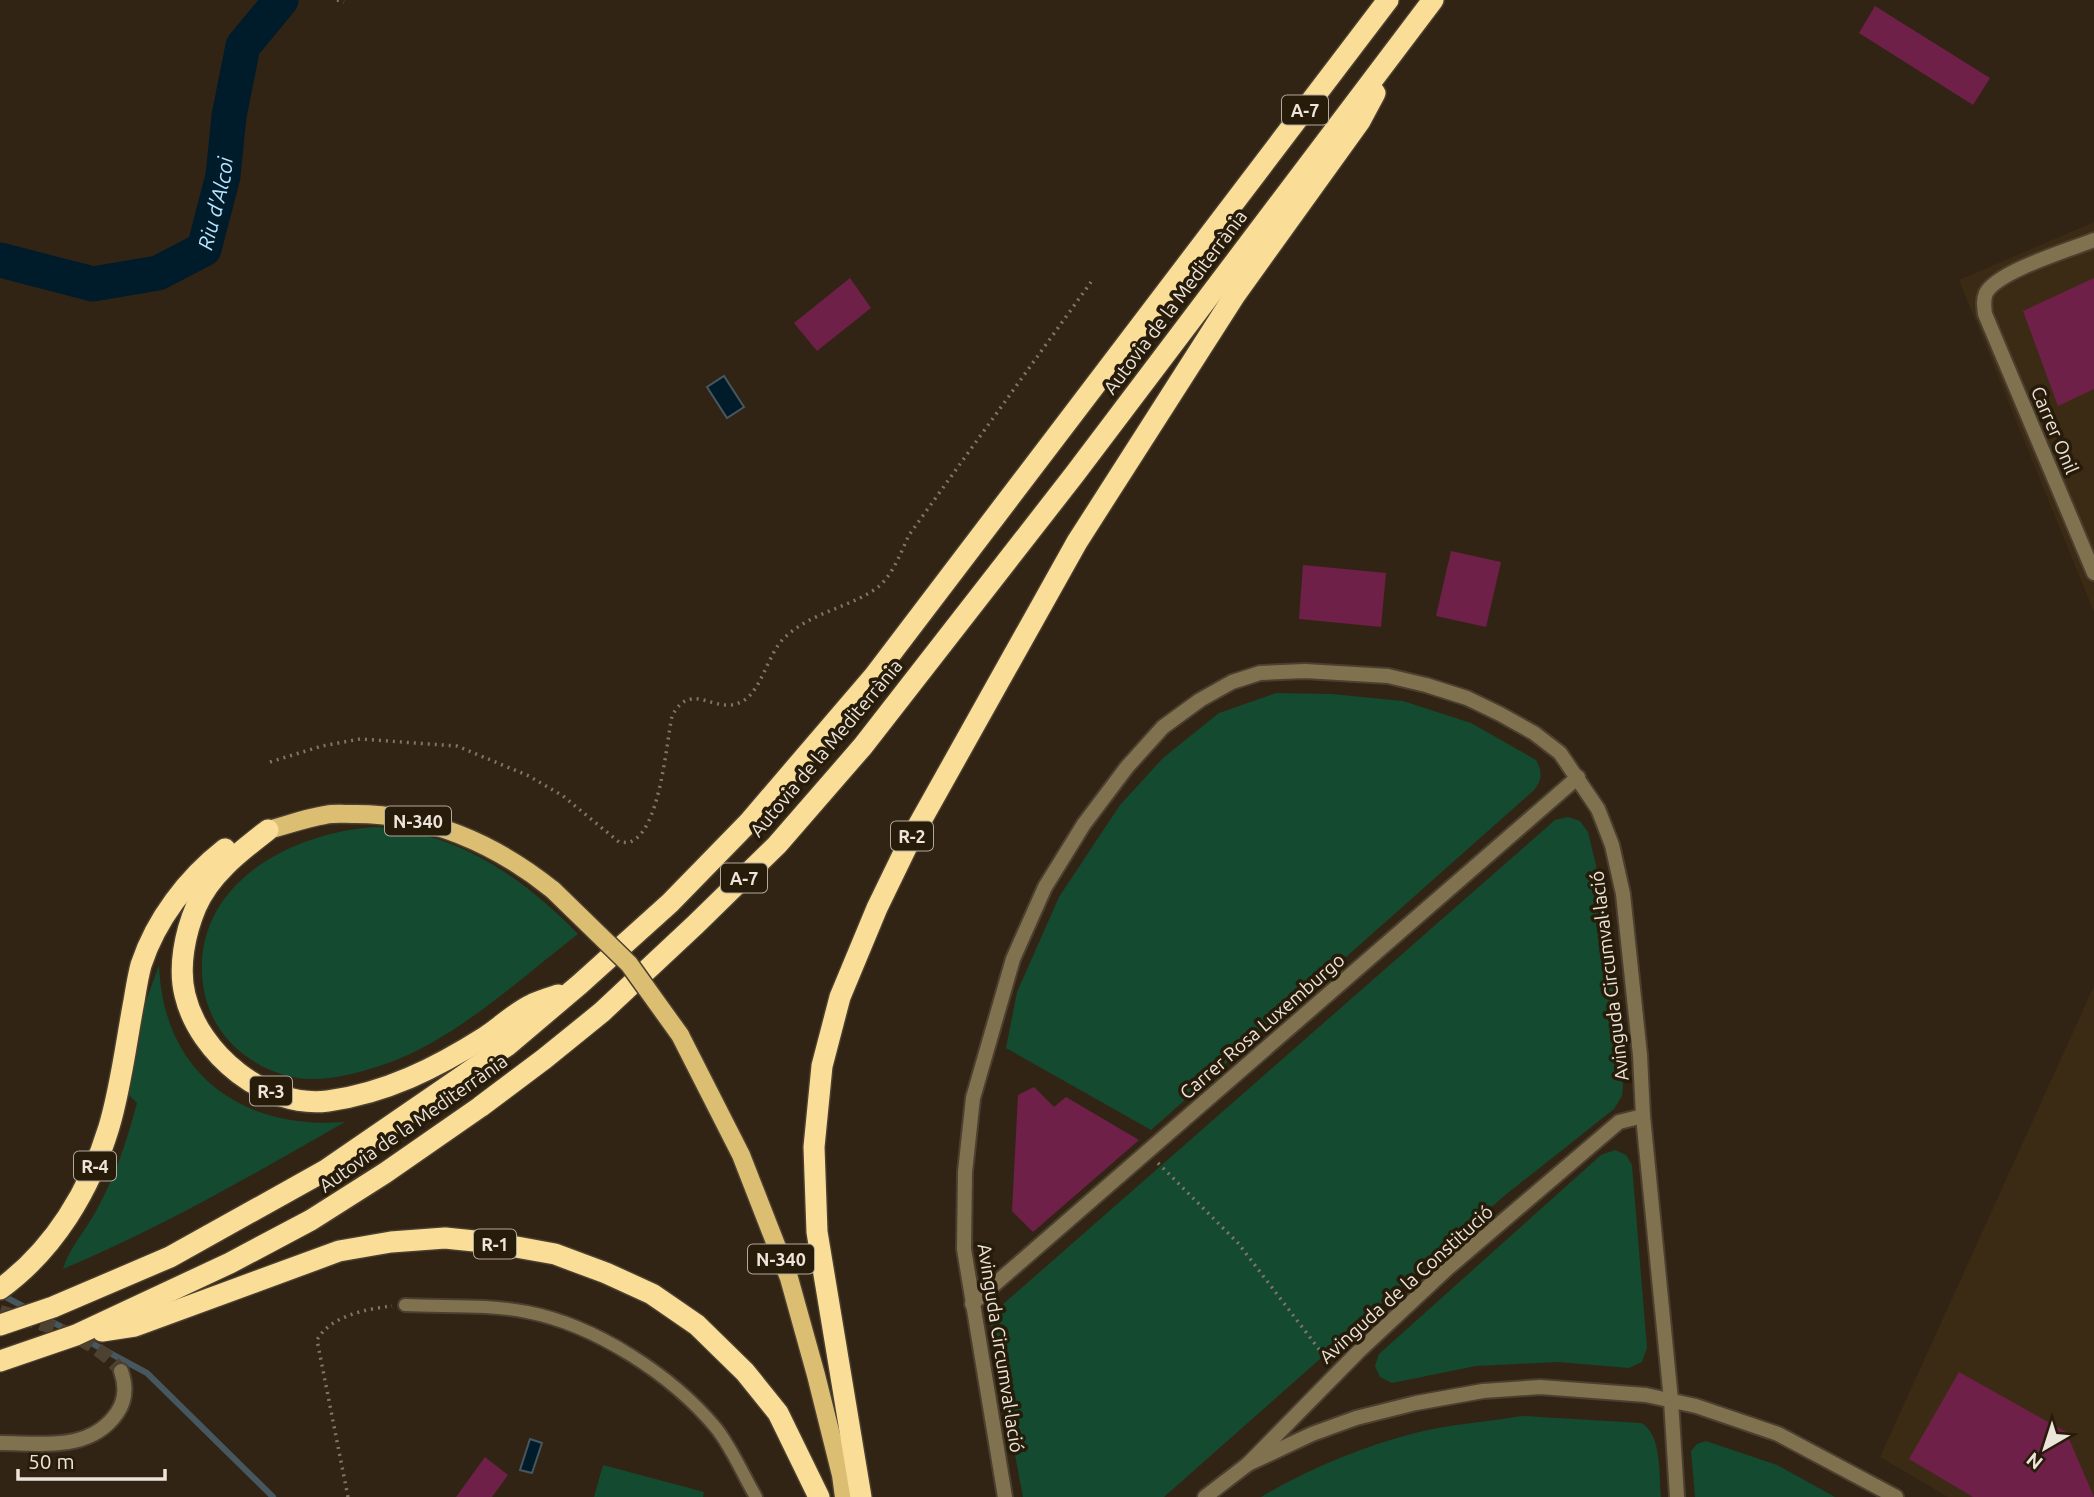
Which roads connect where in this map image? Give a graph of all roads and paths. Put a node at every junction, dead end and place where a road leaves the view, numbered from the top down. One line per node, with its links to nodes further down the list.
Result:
1 (337, 0): 4 (path)
2 (1388, 0): 12 (highway, Autovia de la Mediterrània / A-7)
3 (1433, 0): 6 (highway, R-2)
4 (344, 2)
5 (2094, 240): 8 (street, Carrer Onil)
6 (1257, 246): 19 (highway, Autovia de la Mediterrània / A-7); 30 (highway, R-2)
7 (1091, 282): 9 (path)
8 (2094, 573)
9 (270, 762)
10 (1578, 777): 13 (street, Avinguda Circumval·lació); 14 (street, Carrer Rosa Luxemburgo); 16 (street, Avinguda Circumval·lació)
11 (268, 830): 12 (highway, R-3); 15 (highway, R-4); 29 (main road, N-340, bridge)
12 (573, 989): 18 (highway, Autovia de la Mediterrània / A-7)
13 (1643, 1116): 22 (street, Avinguda de la Constitució); 23 (street, Avinguda Circumval·lació)
14 (1146, 1153): 16 (street, Carrer Rosa Luxemburgo); 22 (path)
15 (0, 1289)
16 (972, 1304): 31 (street, Avinguda Circumval·lació)
17 (405, 1305): 26 (path); 27 (lane)
18 (0, 1325)
19 (76, 1335): 20 (highway, Autovia de la Mediterrània / A-7); 28 (highway, R-1)
20 (0, 1362)
21 (121, 1371): 24 (street)
22 (1337, 1372): 25 (street, Avinguda de la Constitució)
23 (1671, 1400): 25 (street); 33 (street, Avinguda Circumval·lació); 34 (street)
24 (0, 1443)
25 (1248, 1464): 32 (street, Avinguda de la Constitució)
26 (348, 1497)
27 (756, 1497)
28 (819, 1497)
29 (844, 1497)
30 (861, 1497)
31 (1005, 1497)
32 (1205, 1497)
33 (1677, 1497)
34 (1896, 1497)

